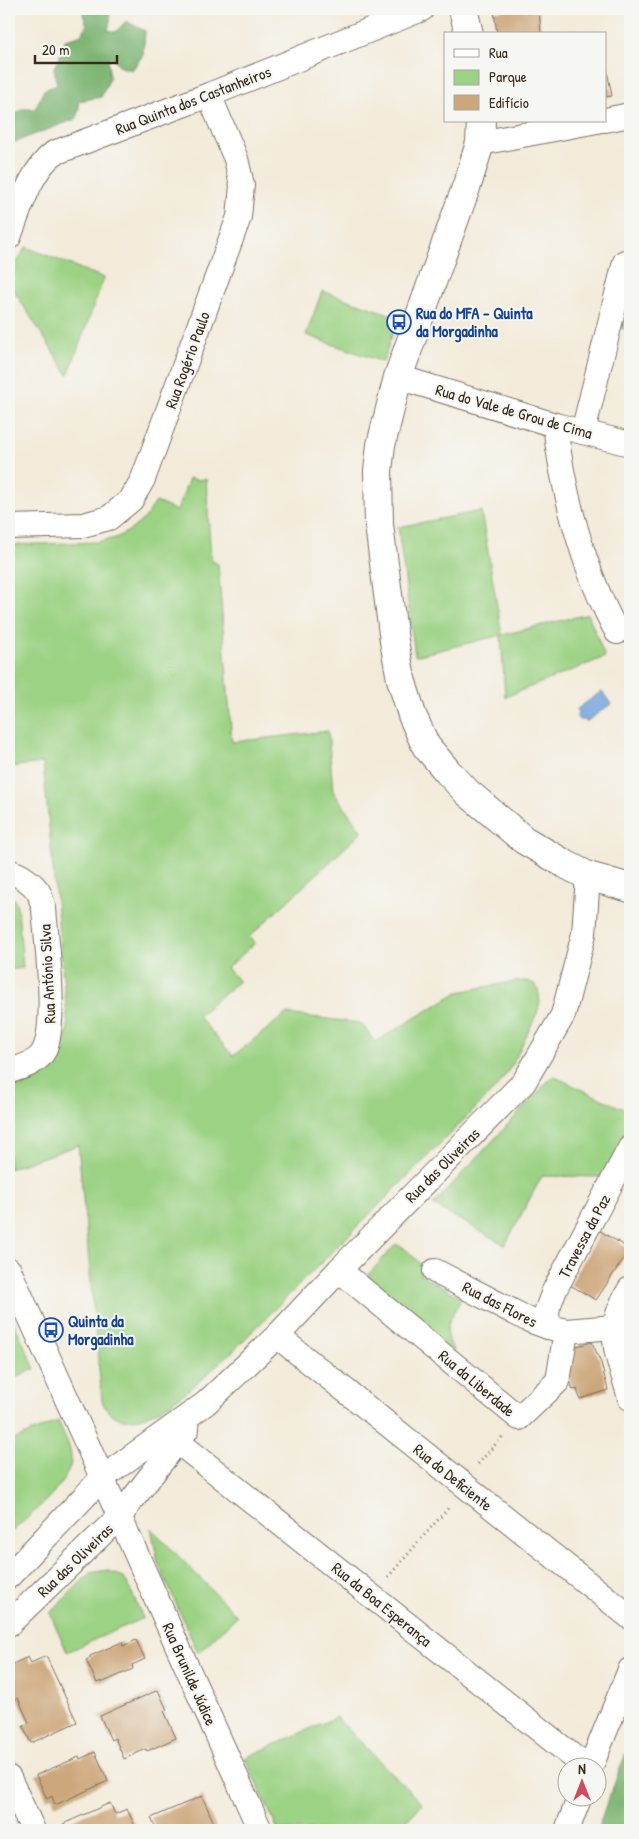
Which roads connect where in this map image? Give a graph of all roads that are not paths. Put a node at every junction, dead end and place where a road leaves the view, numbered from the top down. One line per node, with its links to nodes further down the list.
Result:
1 (422, 9): 4 (street, Rua Quinta dos Castanheiros)
2 (463, 9): 3 (main road)
3 (469, 32)
4 (209, 95): 9 (street, Rua Quinta dos Castanheiros); 15 (street, Rua Rogério Paulo)
5 (630, 115): 6 (street)
6 (606, 120)
7 (586, 122): 8 (street)
8 (480, 132): 11 (main road)
9 (9, 237)
10 (630, 262): 13 (street)
11 (398, 377): 12 (street, Rua do Vale de Grou de Cima); 18 (main road)
12 (555, 425): 13 (street, Rua do Vale de Grou de Cima); 16 (street)
13 (583, 432): 14 (street, Rua do Vale de Grou de Cima)
14 (630, 444)
15 (9, 527)
16 (617, 632)
17 (9, 872): 20 (street, Rua António Silva)
18 (588, 876): 19 (main road); 23 (street, Rua das Oliveiras)
19 (630, 888)
20 (9, 1072)
21 (630, 1148): 27 (street, Travessa da Paz)
22 (9, 1270): 32 (street)
23 (339, 1270): 27 (street, Rua da Liberdade); 28 (street, Rua das Oliveiras)
24 (435, 1271): 27 (street, Rua das Flores)
25 (630, 1289): 26 (street)
26 (614, 1327): 27 (street); 29 (street)
27 (557, 1329)
28 (277, 1336): 30 (street, Rua das Oliveiras); 35 (street, Rua do Deficiente)
29 (630, 1398)
30 (206, 1403): 31 (street, Rua das Oliveiras); 32 (street, Rua das Oliveiras)
31 (178, 1442): 33 (street, Rua das Oliveiras); 38 (street, Rua da Boa Esperança)
32 (102, 1478): 33 (street, Rua das Oliveiras); 34 (street, Rua das Oliveiras)
33 (119, 1517): 36 (street, Rua das Oliveiras); 43 (street, Rua Brunilde Júdice)
34 (9, 1576)
35 (630, 1617)
36 (9, 1624)
37 (630, 1670): 39 (street)
38 (572, 1756)
39 (595, 1756)
40 (9, 1778): 42 (street)
41 (576, 1806): 44 (street)
42 (33, 1830)
43 (260, 1830)
44 (567, 1830)

